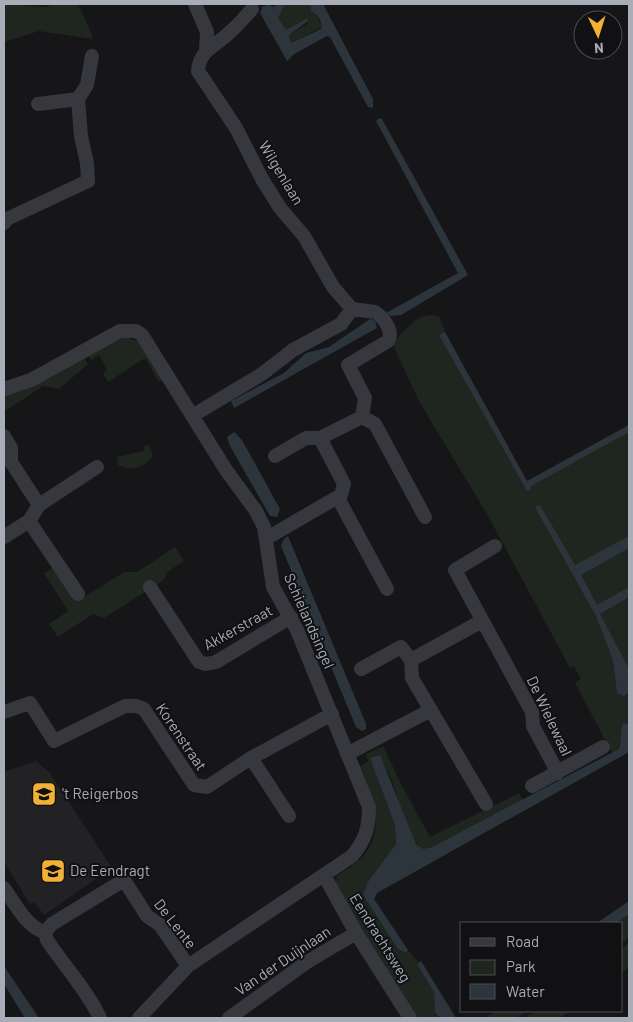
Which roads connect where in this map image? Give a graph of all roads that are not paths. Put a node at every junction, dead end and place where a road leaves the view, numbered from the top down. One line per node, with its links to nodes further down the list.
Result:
1 (194, 4): 3 (street, Wilgenlaan)
2 (252, 9): 3 (street)
3 (206, 50): 8 (street, Wilgenlaan)
4 (92, 56): 5 (street)
5 (78, 99): 6 (street); 7 (street)
6 (38, 104)
7 (5, 218)
8 (352, 309): 10 (street); 11 (street)
9 (4, 389): 10 (street, Schielandsingel)
10 (192, 416): 21 (street, Schielandsingel)
11 (362, 417): 13 (street); 18 (street)
12 (4, 436): 17 (street)
13 (320, 438): 14 (street); 16 (street)
14 (275, 456)
15 (97, 467): 17 (street)
16 (338, 498): 21 (street); 24 (street)
17 (39, 506): 19 (street)
18 (425, 517)
19 (29, 520): 20 (street); 25 (street)
20 (4, 537)
21 (267, 538): 26 (street, Schielandsingel)
22 (495, 546): 27 (street, De Wielewaal)
23 (150, 587): 26 (street, Akkerstraat)
24 (386, 589)
25 (78, 594)
26 (291, 617): 32 (street, Schielandsingel)
27 (482, 621): 28 (street); 36 (street, De Wielewaal)
28 (411, 660): 29 (street); 30 (street)
29 (360, 669)
30 (431, 710): 34 (street); 38 (street)
31 (4, 712): 35 (street, Korenstraat)
32 (332, 714): 34 (street, Schielandsingel); 35 (street, Korenstraat)
33 (604, 747): 36 (street, De Wielewaal)
34 (347, 754): 40 (street, Schielandsingel)
35 (251, 758): 39 (street)
36 (558, 773): 37 (street, De Wielewaal)
37 (532, 786)
38 (486, 804)
39 (289, 816)
40 (324, 875): 43 (street, Eendrachtsweg); 44 (street, Schielandsingel)
41 (4, 888): 42 (street)
42 (45, 932): 44 (street, De Lente); 45 (street)
43 (356, 933): 47 (street, Van der Duijnlaan); 48 (street, Eendrachtsweg)
44 (188, 966): 46 (street, Schielandsingel)
45 (100, 1018)
46 (139, 1018)
47 (229, 1018)
48 (410, 1018)

